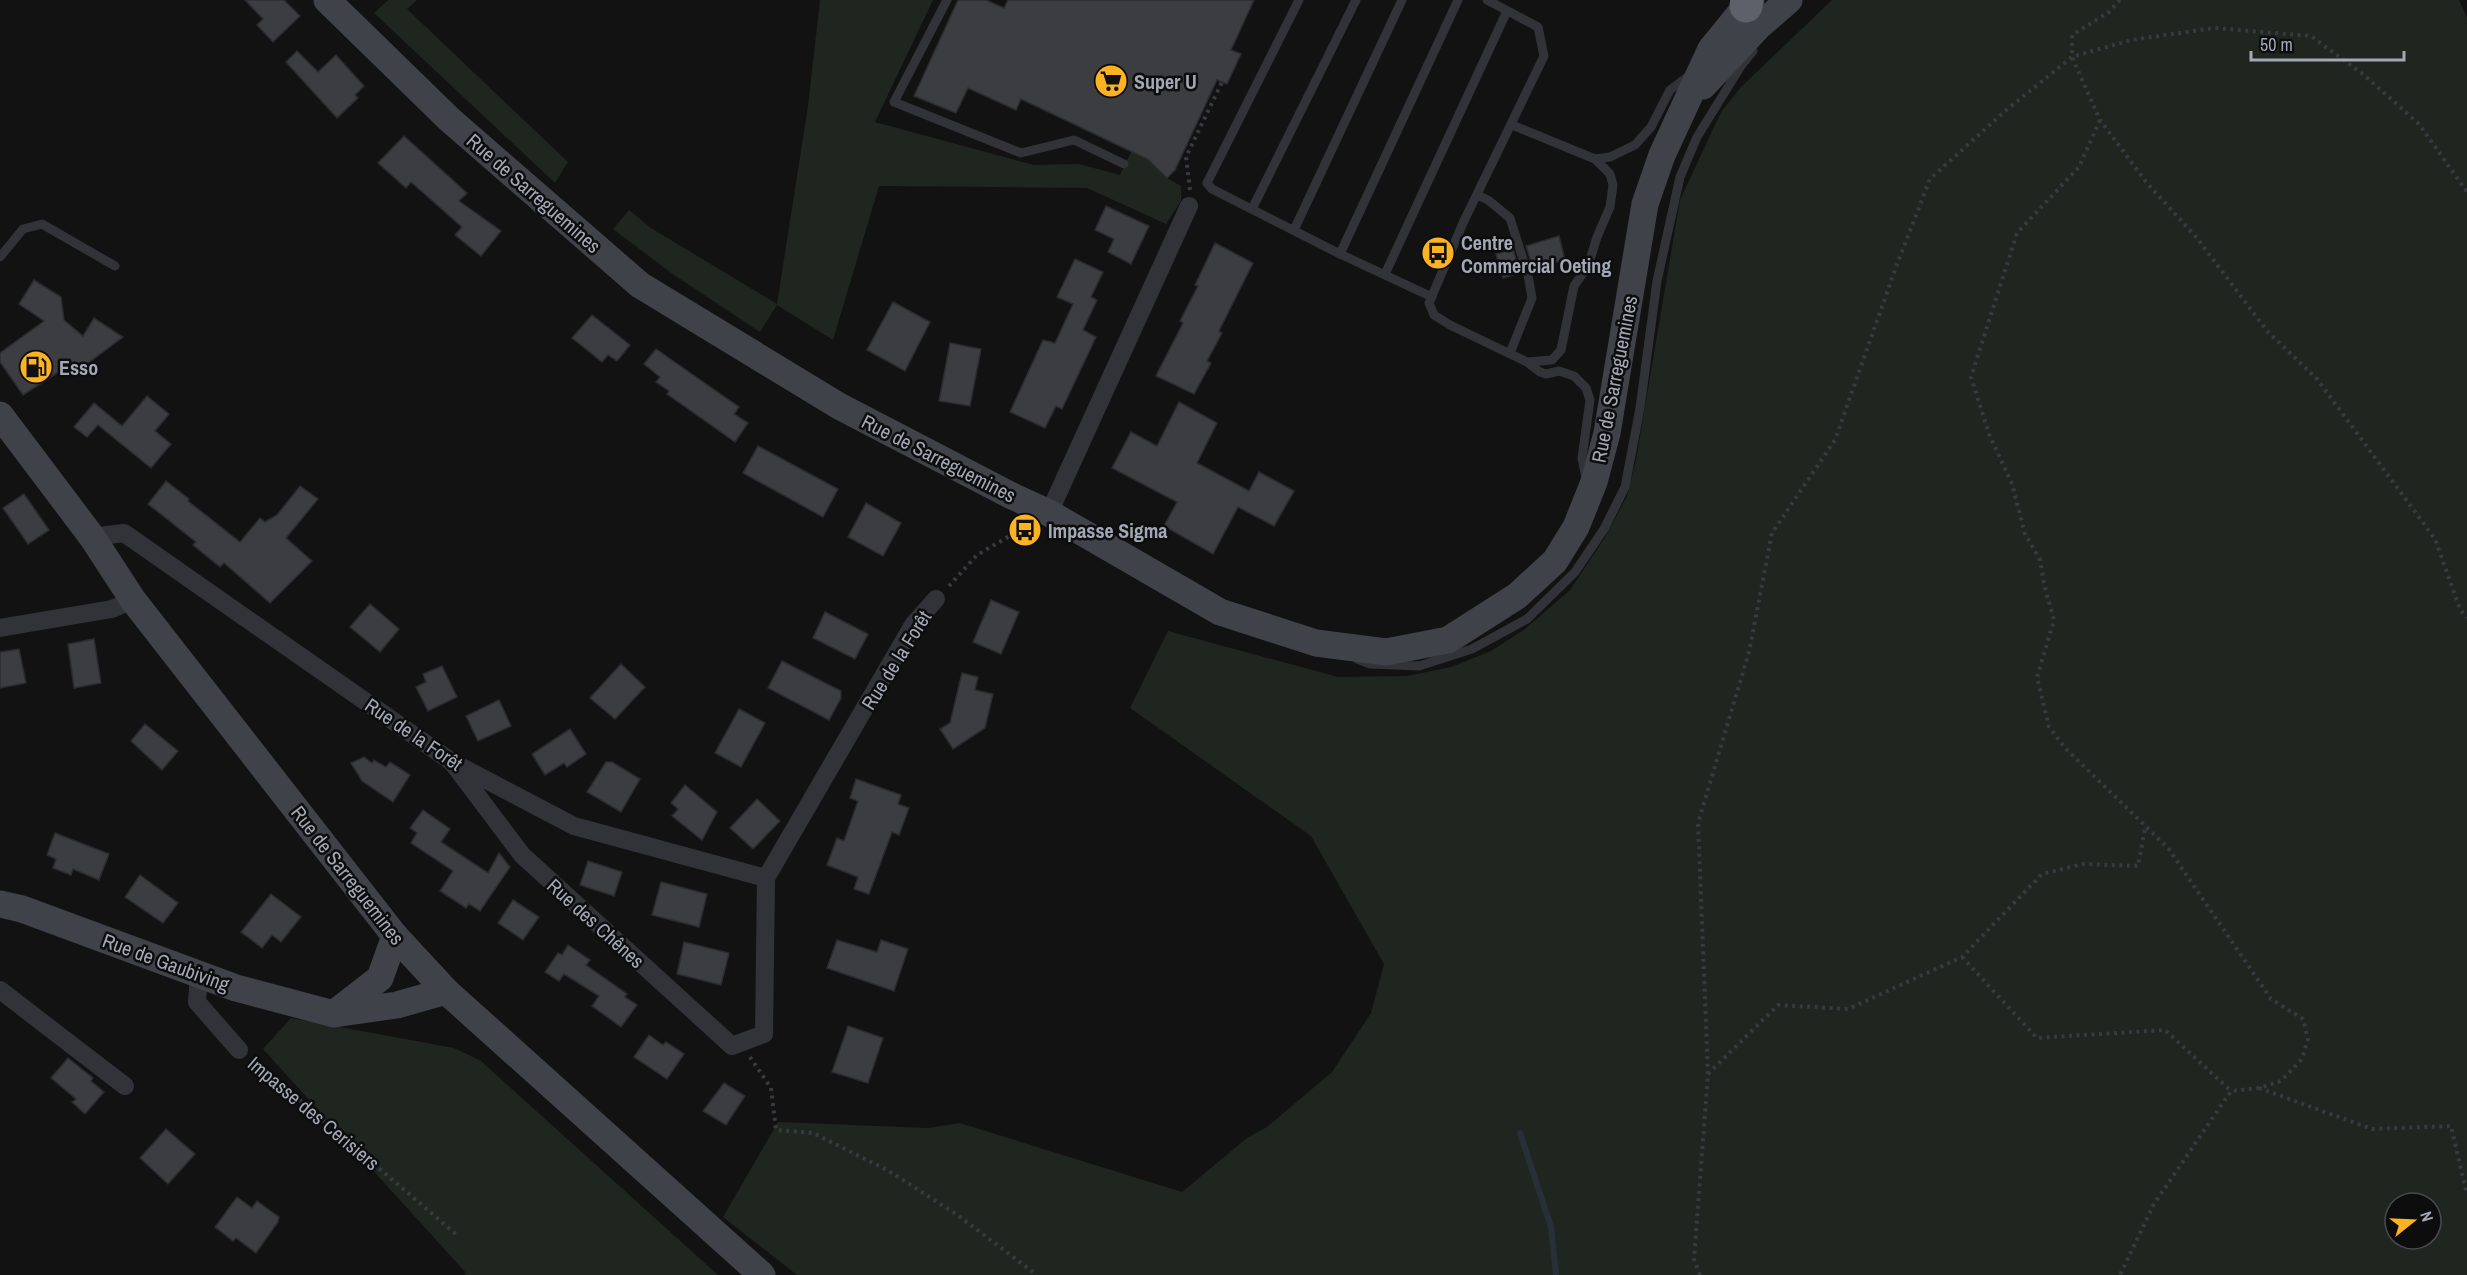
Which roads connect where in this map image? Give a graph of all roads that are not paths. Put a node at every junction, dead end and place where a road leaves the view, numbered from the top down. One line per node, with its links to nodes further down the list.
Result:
1 (327, 0): 30 (main road, Rue de Sarreguemines)
2 (947, 0): 15 (lane)
3 (1299, 0): 18 (lane)
4 (1356, 0): 18 (lane)
5 (1402, 0): 19 (lane)
6 (1458, 0): 20 (lane)
7 (1487, 0): 9 (lane)
8 (1790, 0): 10 (main road)
9 (1507, 11): 13 (lane); 23 (lane)
10 (1755, 18): 11 (main road, Rue de Sarreguemines); 12 (main road, Rue de Sarreguemines); 35 (lane)
11 (1704, 65): 12 (main road, Rue de Sarreguemines); 14 (lane)
12 (1684, 107): 29 (main road, Rue de Sarreguemines)
13 (1512, 125): 14 (lane); 16 (lane)
14 (1595, 159): 26 (lane)
15 (1124, 164)
16 (1478, 195): 24 (lane); 25 (lane)
17 (1189, 206): 30 (street)
18 (1252, 209): 19 (lane)
19 (1294, 230): 20 (lane)
20 (1340, 254): 23 (lane)
21 (0, 257): 22 (lane)
22 (115, 266)
23 (1385, 274): 24 (lane)
24 (1432, 297): 25 (lane)
25 (1510, 353): 26 (lane)
26 (1527, 362): 29 (lane)
27 (0, 415): 28 (main road, Rue de Sarreguemines)
28 (10, 444): 31 (main road, Rue de Sarreguemines)
29 (1589, 495): 35 (main road, Rue de Sarreguemines)
30 (1049, 513): 35 (main road, Rue de Sarreguemines)
31 (92, 537): 33 (main road, Rue de Sarreguemines); 36 (street, Rue de la Forêt)
32 (936, 599): 37 (street, Rue de la Forêt)
33 (133, 600): 34 (street); 39 (main road, Rue de Sarreguemines)
34 (0, 628)
35 (1316, 643)
36 (452, 762): 37 (street, Rue de la Forêt); 44 (street, Rue des Chênes)
37 (766, 878): 44 (street, Rue de la Forêt)
38 (0, 904): 40 (main road, Rue de Gaubiving)
39 (395, 936): 42 (main road, Rue de Sarreguemines); 43 (main road)
40 (199, 975): 43 (main road, Rue de Gaubiving); 45 (street, Impasse des Cerisiers)
41 (0, 990): 46 (street)
42 (446, 991): 43 (main road); 47 (main road, Rue de Sarreguemines)
43 (334, 1014)
44 (764, 1034)
45 (239, 1050)
46 (125, 1086)
47 (762, 1275)

